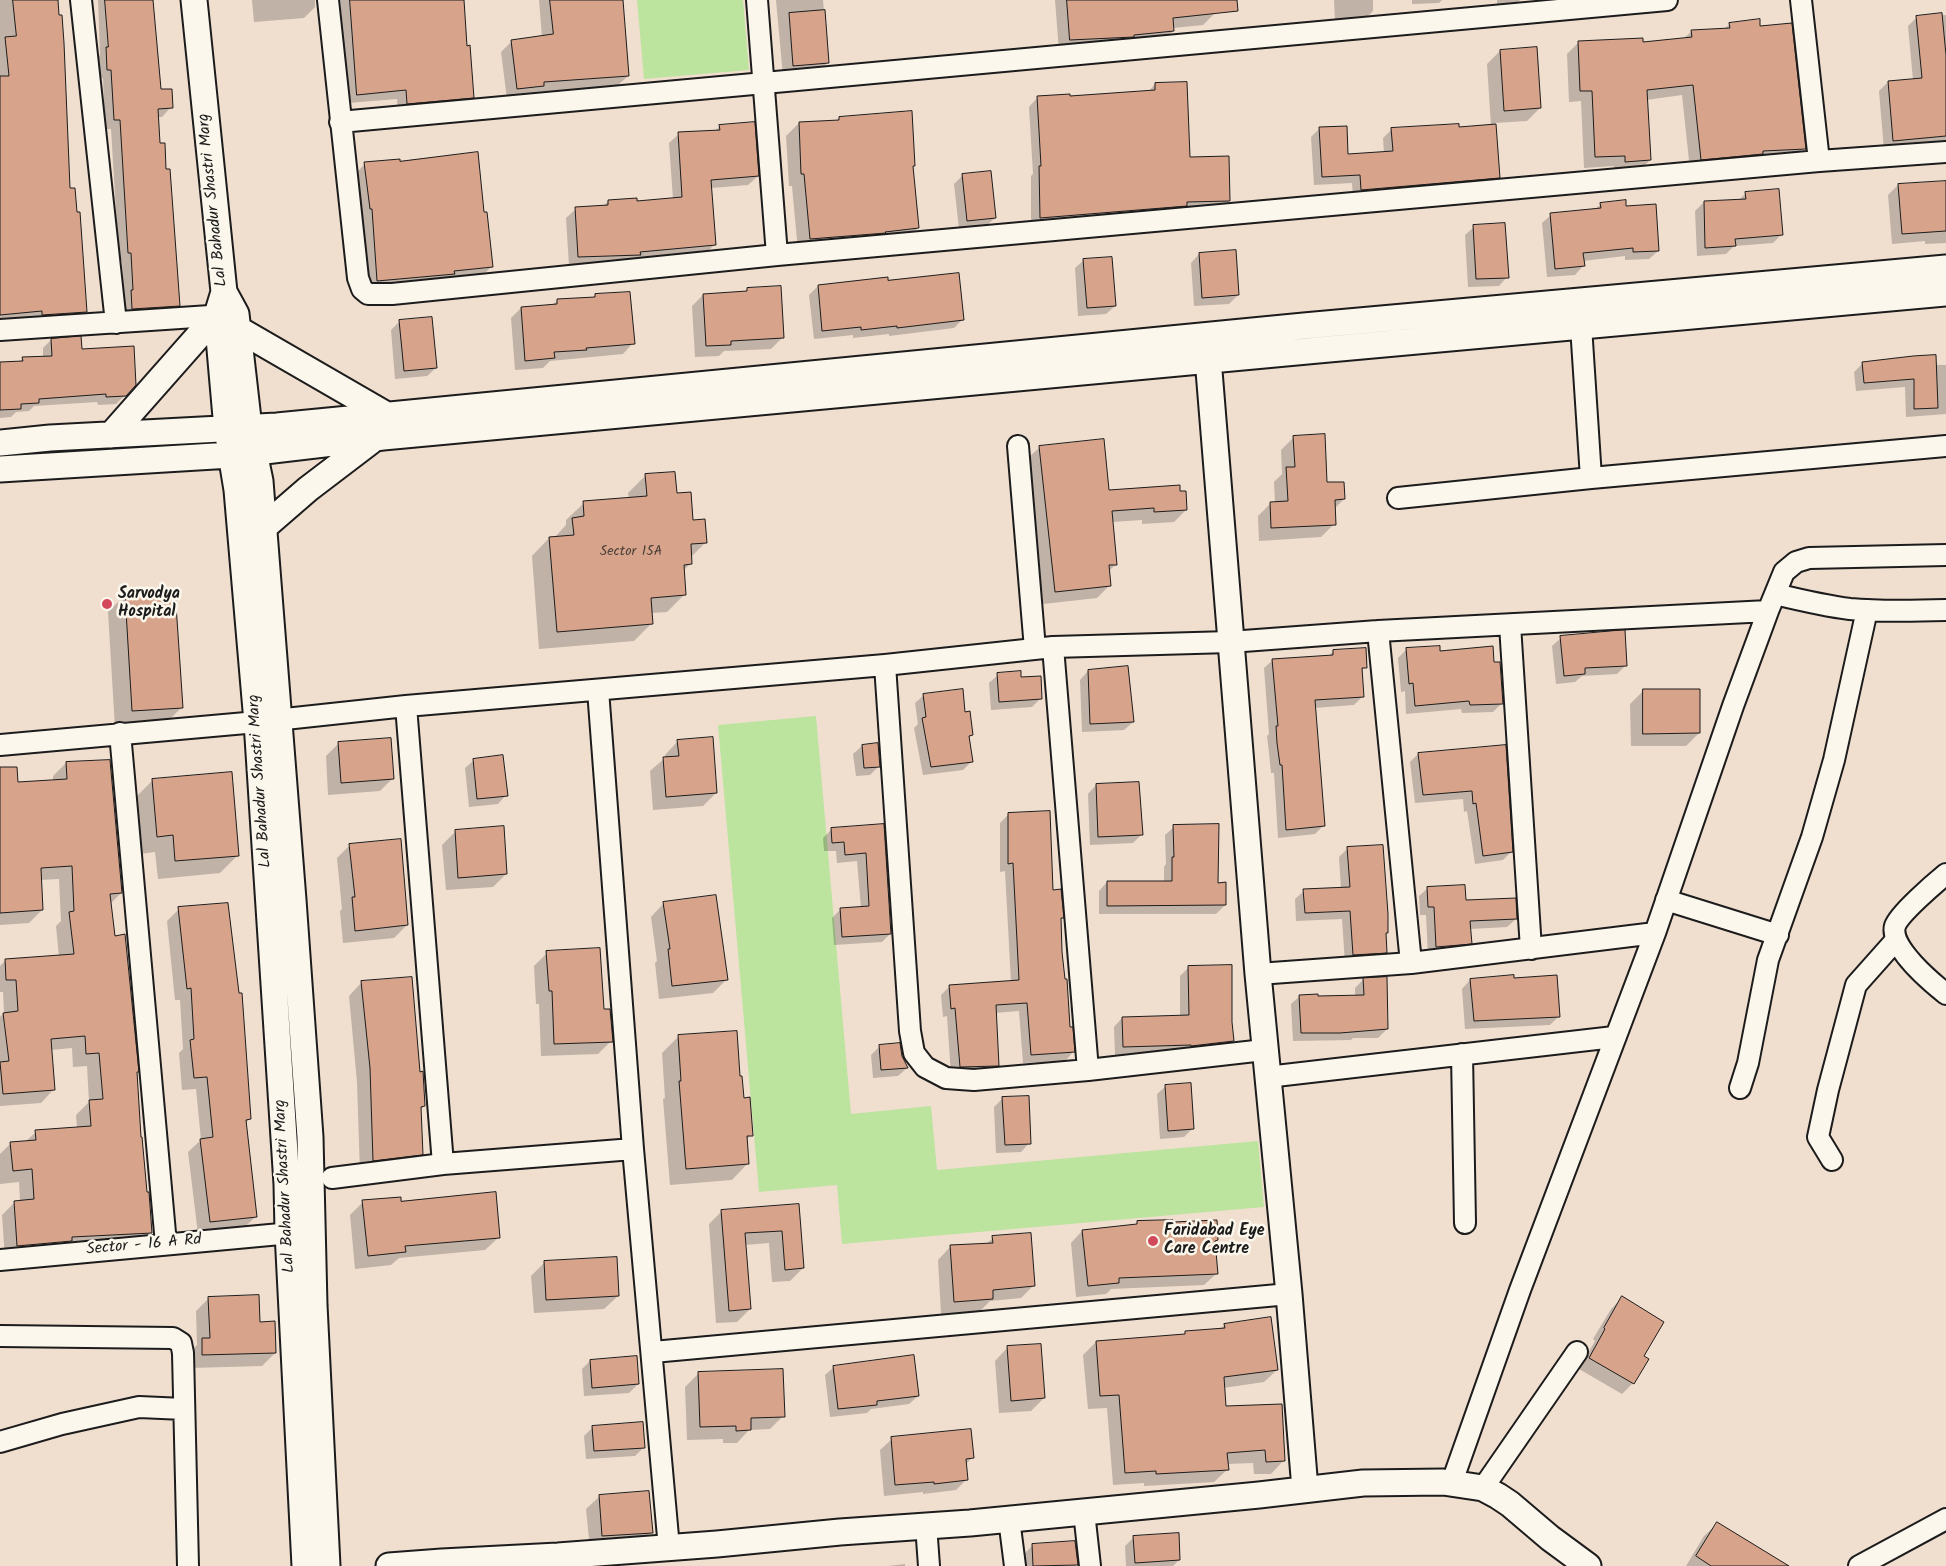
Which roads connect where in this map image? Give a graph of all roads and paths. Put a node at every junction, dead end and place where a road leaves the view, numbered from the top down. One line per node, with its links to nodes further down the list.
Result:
1 (81, 0): 16 (street)
2 (194, 0): 14 (street, Lal Bahadur Shastri Marg)
3 (328, 0): 8 (street)
4 (757, 0): 7 (street)
5 (1667, 0): 7 (street)
6 (1801, 0): 10 (street)
7 (765, 83): 8 (street); 11 (street)
8 (340, 122): 11 (street)
9 (1946, 152): 10 (street)
10 (1819, 161): 11 (street)
11 (778, 254)
12 (1946, 268): 15 (street)
13 (1946, 293): 17 (street)
14 (229, 313): 16 (street); 25 (street); 26 (street, Lal Bahadur Shastri Marg); 27 (street)
15 (1365, 320): 19 (street); 20 (street)
16 (116, 323): 18 (street)
17 (1581, 326): 20 (street); 34 (street)
18 (0, 330)
19 (1206, 336): 21 (street); 22 (street)
20 (1368, 345): 21 (street)
21 (1208, 361): 23 (street); 43 (street)
22 (899, 364): 23 (street); 24 (street)
23 (902, 389): 24 (street)
24 (680, 398): 25 (street); 28 (street)
25 (385, 414): 26 (street)
26 (238, 428): 27 (street); 32 (street, Lal Bahadur Shastri Marg)
27 (111, 435): 29 (street)
28 (375, 438): 32 (street); 36 (street)
29 (0, 443)
30 (1018, 446): 44 (street)
31 (1946, 446): 34 (street)
32 (242, 454): 33 (street); 36 (street); 48 (street, Lal Bahadur Shastri Marg)
33 (0, 469)
34 (1591, 478): 35 (street)
35 (1398, 498)
36 (263, 528): 48 (street)
37 (1946, 555): 38 (street)
38 (1771, 603): 39 (street); 41 (street); 52 (street)
39 (1867, 610): 40 (street); 54 (street)
40 (1946, 610)
41 (1510, 625): 42 (street); 56 (street)
42 (1378, 631): 43 (street); 57 (street)
43 (1230, 642): 44 (street); 58 (street)
44 (1044, 648): 45 (street); 63 (street)
45 (885, 665): 46 (street); 63 (street)
46 (598, 690): 47 (street); 66 (street)
47 (406, 706): 48 (street); 68 (street)
48 (268, 720): 49 (street); 71 (street, Lal Bahadur Shastri Marg)
49 (120, 733): 50 (street); 72 (street)
50 (0, 745)
51 (1946, 874): 55 (street)
52 (1666, 900): 53 (street); 54 (street)
53 (1655, 933): 56 (street); 60 (street)
54 (1778, 935): 65 (street)
55 (1896, 940): 59 (street); 67 (street)
56 (1531, 949): 57 (street)
57 (1411, 963): 58 (street)
58 (1258, 974): 61 (street)
59 (1946, 994)
60 (1614, 1037): 62 (street); 80 (street)
61 (1264, 1050): 63 (street); 64 (street)
62 (1462, 1054): 64 (street); 70 (street)
63 (1088, 1070)
64 (1267, 1077): 74 (street)
65 (1740, 1088)
66 (633, 1149): 68 (street); 76 (street)
67 (1832, 1160)
68 (443, 1164): 69 (street)
69 (332, 1178)
70 (1465, 1223)
71 (300, 1232): 72 (street, Sector - 16 A Rd); 90 (street, Lal Bahadur Shastri Marg); 91 (street)
72 (166, 1244): 73 (street, Sector - 16 A Rd)
73 (0, 1260)
74 (1289, 1294): 76 (street); 82 (street)
75 (0, 1336): 78 (street)
76 (653, 1352): 87 (street)
77 (1577, 1352): 81 (street)
78 (184, 1409): 79 (street); 89 (street)
79 (0, 1442)
80 (1452, 1482): 81 (street); 82 (street)
81 (1483, 1488): 96 (street)
82 (1305, 1489): 83 (street)
83 (1084, 1512): 84 (street); 95 (street)
84 (1009, 1519): 86 (street); 94 (street)
85 (1946, 1519): 97 (street)
86 (926, 1526): 87 (street); 93 (street)
87 (669, 1548): 88 (street)
88 (442, 1564): 92 (street)
89 (188, 1566)
90 (305, 1566)
91 (327, 1566)
92 (389, 1566)
93 (929, 1566)
94 (1015, 1566)
95 (1090, 1566)
96 (1588, 1566)
97 (1859, 1566)

